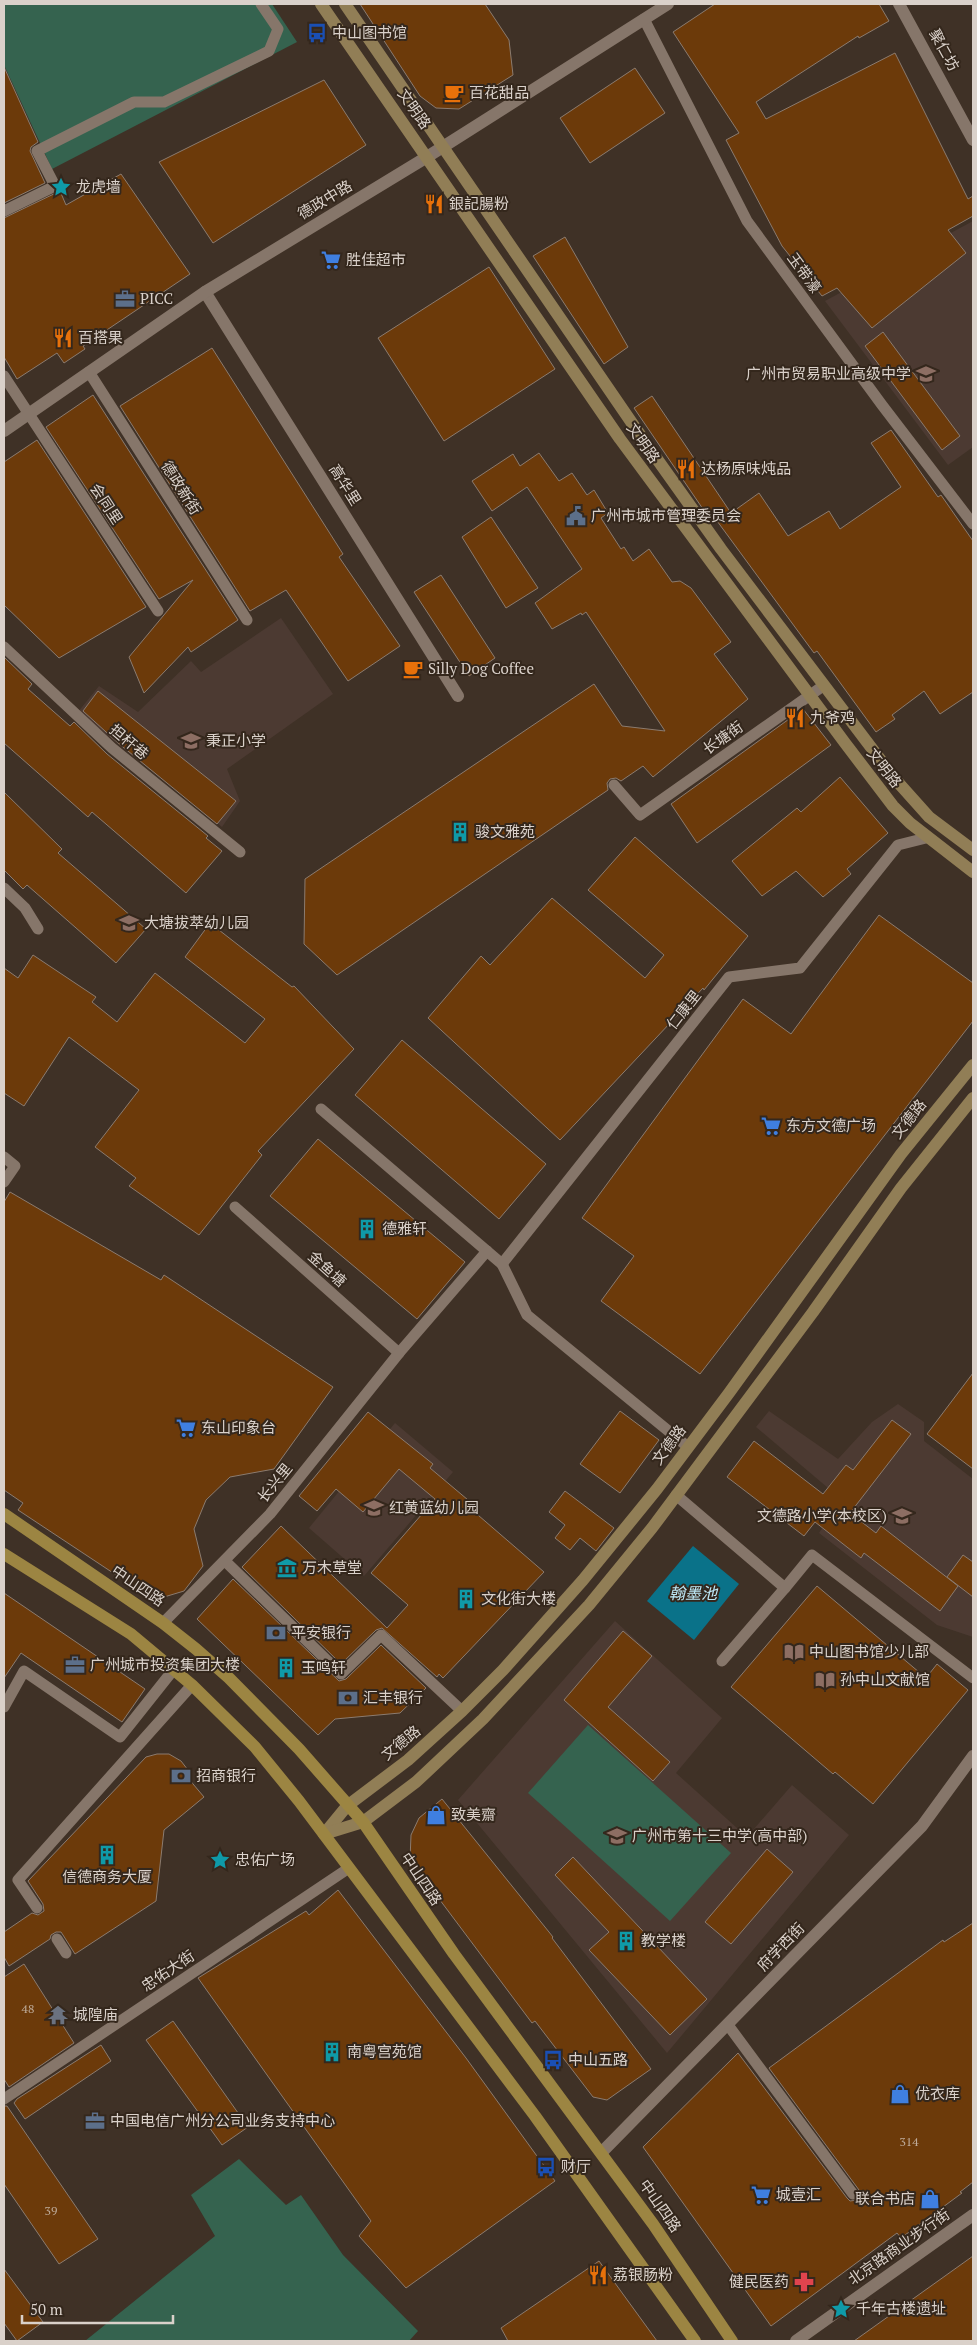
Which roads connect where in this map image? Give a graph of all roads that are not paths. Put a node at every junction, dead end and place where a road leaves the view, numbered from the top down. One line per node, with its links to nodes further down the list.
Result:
1 (261, 4): 10 (lane)
2 (321, 4): 9 (main road, 文明路)
3 (345, 4): 8 (main road, 文明路)
4 (668, 4): 6 (street, 德政中路)
5 (899, 4): 7 (street, 聚仁坊)
6 (644, 19): 8 (street, 德政中路); 16 (lane, 玉带濠)
7 (973, 140)
8 (443, 146): 9 (street, 德政中路); 20 (main road, 文明路)
9 (427, 157): 11 (street, 德政中路); 22 (main road, 文明路)
10 (4, 211)
11 (205, 292): 12 (street, 德政中路); 21 (street, 高华里)
12 (89, 372): 14 (street, 德政中路); 18 (lane, 德政新街)
13 (4, 376): 14 (lane, 会同里)
14 (29, 414): 15 (street, 德政中路); 17 (lane, 会同里)
15 (4, 431)
16 (973, 524)
17 (158, 611)
18 (247, 620)
19 (4, 647): 26 (lane, 担杆巷)
20 (823, 686): 22 (lane, 长塘街); 25 (main road, 文明路)
21 (458, 696)
22 (810, 696): 23 (lane, 长塘街); 24 (main road, 文明路)
23 (614, 785)
24 (926, 838): 27 (main road, 文明路); 37 (lane, 仁康里)
25 (971, 845)
26 (240, 852)
27 (973, 872)
28 (4, 888): 29 (lane)
29 (38, 929)
30 (973, 1065): 39 (main road, 文德路)
31 (973, 1098): 40 (main road)
32 (322, 1109): 36 (lane)
33 (4, 1158): 34 (lane)
34 (4, 1182)
35 (235, 1207): 38 (lane, 金鱼塘)
36 (487, 1251): 37 (lane); 38 (lane, 长兴里)
37 (502, 1264): 39 (lane)
38 (399, 1353): 43 (lane, 长兴里)
39 (688, 1447): 51 (main road, 文德路)
40 (676, 1495): 44 (lane); 54 (main road)
41 (4, 1514): 45 (main road, 中山四路)
42 (4, 1554): 47 (main road)
43 (225, 1561): 45 (lane, 长兴里); 51 (lane)
44 (784, 1588): 46 (lane); 48 (lane)
45 (163, 1623): 53 (main road, 中山四路)
46 (722, 1661)
47 (174, 1669): 49 (main road); 50 (lane)
48 (973, 1678)
49 (192, 1684): 55 (main road); 57 (lane)
50 (4, 1707)
51 (462, 1711): 53 (main road, 文德路)
52 (973, 1756): 60 (street, 府学西街)
53 (347, 1806): 54 (main road, 中山四路); 55 (main road, 文德路)
54 (362, 1822): 55 (main road); 62 (main road, 中山四路)
55 (324, 1834): 56 (main road)
56 (349, 1868): 61 (lane, 忠佑大街); 65 (main road)
57 (37, 1908)
58 (57, 1939): 59 (lane)
59 (66, 1953)
60 (728, 2025): 62 (street, 府学西街); 63 (lane)
61 (4, 2099)
62 (602, 2152): 66 (main road, 中山四路)
63 (853, 2194)
64 (973, 2215): 67 (street, 北京路商业步行街)
65 (695, 2341)
66 (732, 2341)
67 (796, 2341)

